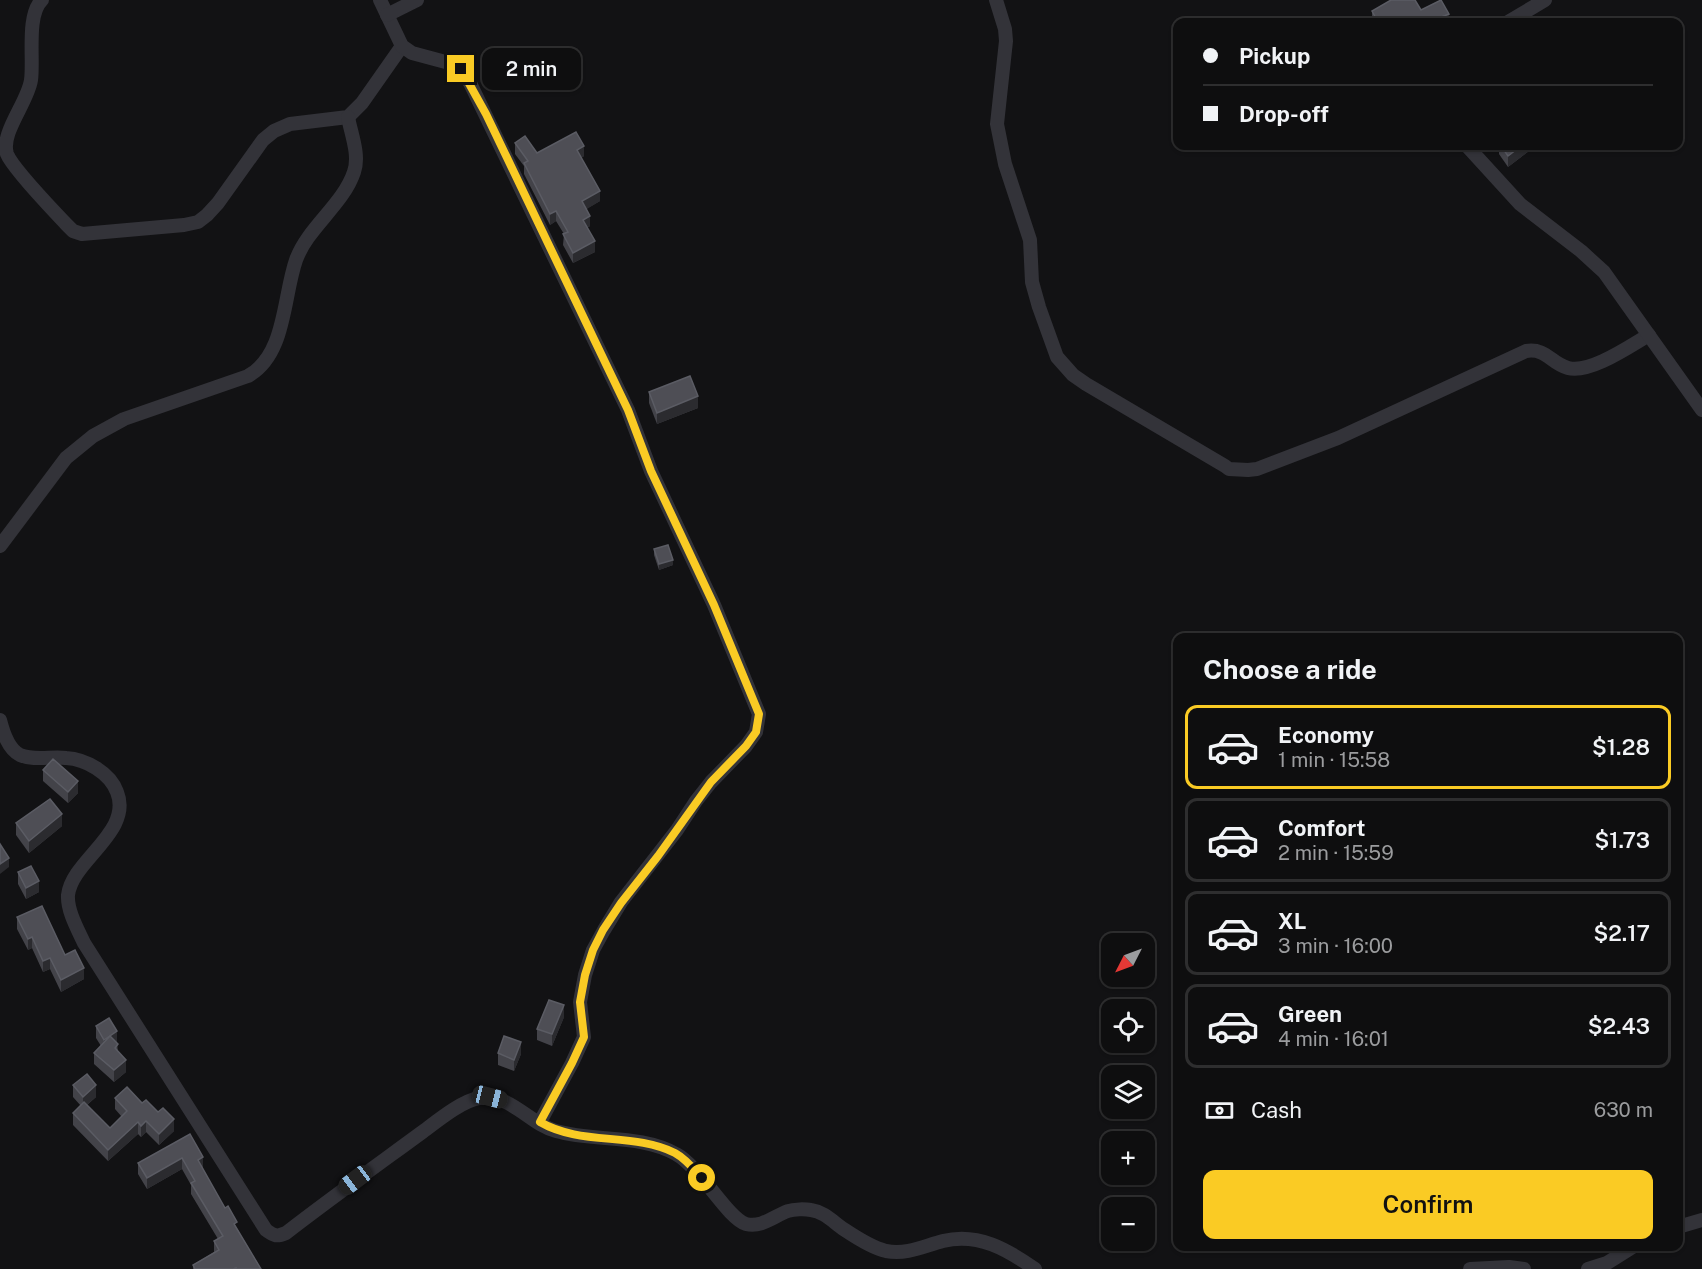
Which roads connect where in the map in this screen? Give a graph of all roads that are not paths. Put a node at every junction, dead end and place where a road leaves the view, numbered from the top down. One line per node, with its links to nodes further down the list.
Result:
1 (42, 0): 9 (street)
2 (380, 0): 6 (street)
3 (417, 0): 6 (street)
4 (996, 0): 11 (street)
5 (1545, 0): 7 (street)
6 (387, 15): 8 (street)
7 (1515, 18)
8 (402, 46): 9 (street); 15 (street)
9 (348, 117): 13 (street)
10 (1471, 150): 11 (street)
11 (1649, 335): 12 (street)
12 (1702, 410)
13 (0, 546)
14 (0, 720): 15 (street)
15 (540, 1122): 19 (street)
16 (1702, 1220): 17 (street)
17 (1683, 1226)
18 (1626, 1251): 22 (street)
19 (1035, 1269)
20 (1470, 1269): 21 (street)
21 (1524, 1269)
22 (1588, 1269)

